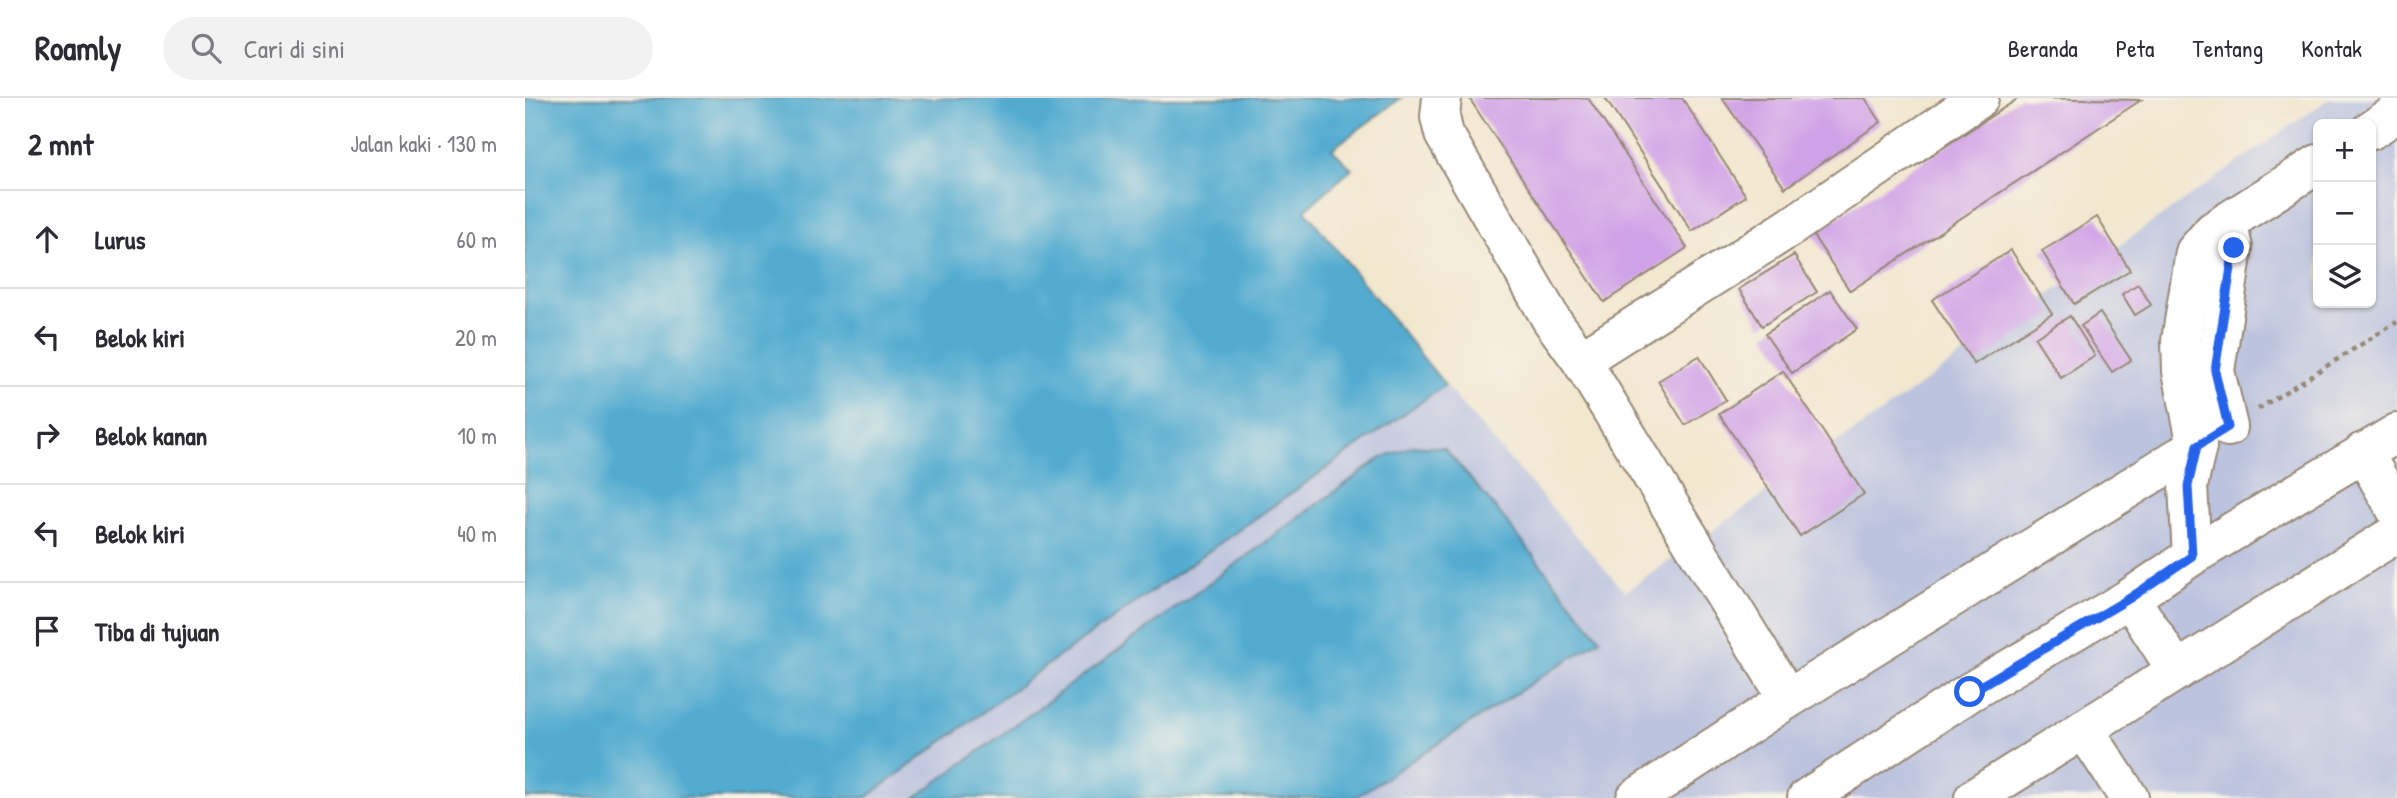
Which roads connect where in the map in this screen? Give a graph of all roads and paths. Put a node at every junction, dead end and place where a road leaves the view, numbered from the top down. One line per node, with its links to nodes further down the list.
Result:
1 (1443, 98): 7 (lane)
2 (1979, 98): 7 (lane)
3 (2397, 113): 4 (lane)
4 (2376, 127)
5 (2313, 167): 9 (lane)
6 (2397, 322): 9 (path)
7 (1581, 360): 16 (lane)
8 (2397, 433): 10 (lane)
9 (2213, 436): 13 (lane); 16 (lane)
10 (2363, 452): 11 (lane); 13 (lane)
11 (2397, 511)
12 (2397, 533): 15 (lane)
13 (2192, 556): 14 (lane)
14 (2130, 598): 15 (lane); 19 (lane)
15 (2177, 671): 17 (lane)
16 (1788, 699): 18 (lane)
17 (2084, 729): 20 (lane); 21 (lane)
18 (1636, 798)
19 (1807, 798)
20 (1975, 798)
21 (2129, 798)

